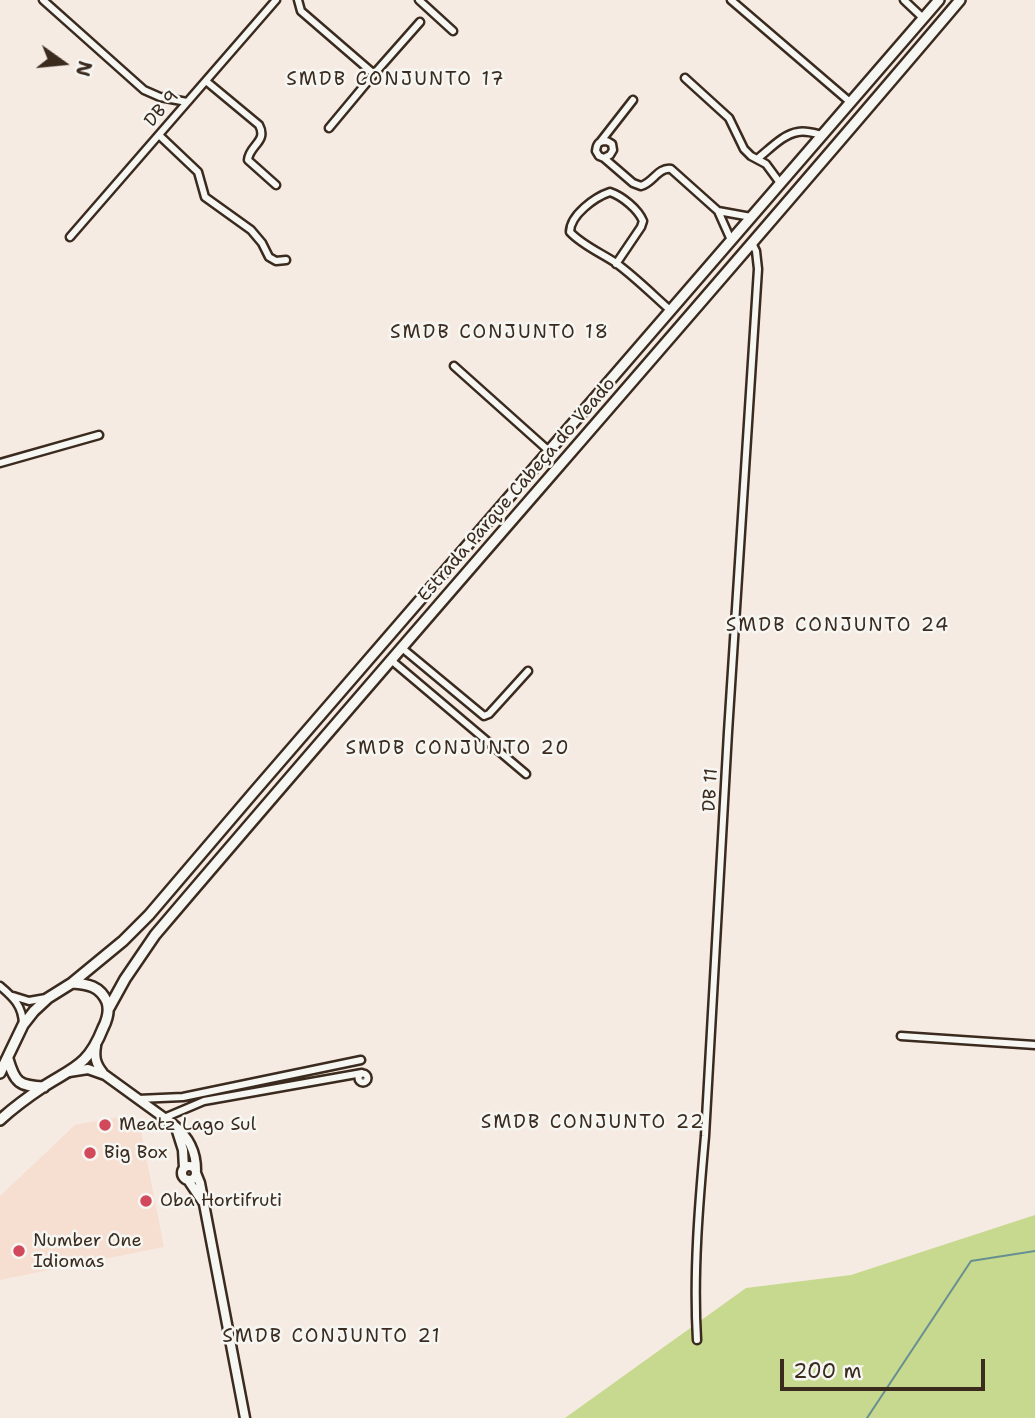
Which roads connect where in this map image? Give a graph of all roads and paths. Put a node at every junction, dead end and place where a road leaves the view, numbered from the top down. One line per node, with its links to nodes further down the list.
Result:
1 (43, 0): 16 (street)
2 (276, 0): 14 (street, DB 9)
3 (298, 0): 12 (street)
4 (419, 0): 11 (street)
5 (731, 0): 17 (street)
6 (904, 0): 9 (street)
7 (939, 0): 9 (main road, Estrada Parque Cabeça do Veado)
8 (960, 0): 19 (main road, Estrada Parque Cabeça do Veado)
9 (923, 18): 17 (main road, Estrada Parque Cabeça do Veado)
10 (420, 22): 12 (street)
11 (453, 31)
12 (374, 74): 20 (street)
13 (685, 78): 25 (street)
14 (206, 81): 16 (street, DB 9); 27 (street)
15 (633, 100): 23 (street)
16 (187, 102): 21 (street, DB 9)
17 (850, 102): 18 (main road, Estrada Parque Cabeça do Veado)
18 (839, 115): 19 (main road); 22 (main road, Estrada Parque Cabeça do Veado)
19 (853, 127): 32 (main road, Estrada Parque Cabeça do Veado)
20 (329, 128)
21 (159, 135): 30 (street, DB 9); 33 (street)
22 (822, 135): 25 (street); 26 (main road, Estrada Parque Cabeça do Veado)
23 (601, 141): 24 (street); 24 (street)
24 (604, 158): 28 (street)
25 (758, 159): 26 (street)
26 (780, 183): 29 (main road, Estrada Parque Cabeça do Veado)
27 (275, 185)
28 (718, 211): 29 (street); 31 (street)
29 (751, 217): 31 (main road, Estrada Parque Cabeça do Veado)
30 (70, 237)
31 (731, 240): 35 (main road, Estrada Parque Cabeça do Veado)
32 (752, 243): 37 (main road, Estrada Parque Cabeça do Veado); 70 (street, DB 11)
33 (286, 260)
34 (616, 264): 34 (street); 35 (street)
35 (670, 310): 36 (main road, Estrada Parque Cabeça do Veado)
36 (658, 324): 37 (main road); 40 (main road, Estrada Parque Cabeça do Veado)
37 (671, 337): 42 (main road, Estrada Parque Cabeça do Veado)
38 (454, 366): 40 (street)
39 (99, 435): 41 (street)
40 (549, 452): 46 (main road, Estrada Parque Cabeça do Veado)
41 (0, 463)
42 (402, 648): 43 (main road, Estrada Parque Cabeça do Veado); 44 (street)
43 (391, 660): 45 (street); 50 (main road, Estrada Parque Cabeça do Veado)
44 (528, 671)
45 (526, 774)
46 (72, 983): 49 (main road); 50 (main road)
47 (0, 986): 48 (street)
48 (11, 995): 49 (street); 51 (street)
49 (48, 998): 51 (main road)
50 (109, 1008): 53 (main road)
51 (23, 1025): 55 (main road)
52 (901, 1036): 54 (street)
53 (96, 1044): 57 (main road); 60 (street)
54 (1035, 1045)
55 (8, 1059): 58 (main road); 61 (main road)
56 (361, 1060): 62 (street)
57 (69, 1072): 60 (street); 61 (main road)
58 (0, 1073)
59 (350, 1074): 59 (street); 63 (street)
60 (105, 1075): 62 (street)
61 (44, 1087): 64 (main road)
62 (138, 1099): 63 (street)
63 (164, 1118): 65 (street)
64 (0, 1120)
65 (174, 1125): 66 (street); 67 (street)
66 (184, 1168): 67 (street); 68 (street)
67 (196, 1171): 68 (street); 69 (street)
68 (188, 1180): 69 (street)
69 (203, 1204): 71 (street)
70 (697, 1340)
71 (245, 1418)

